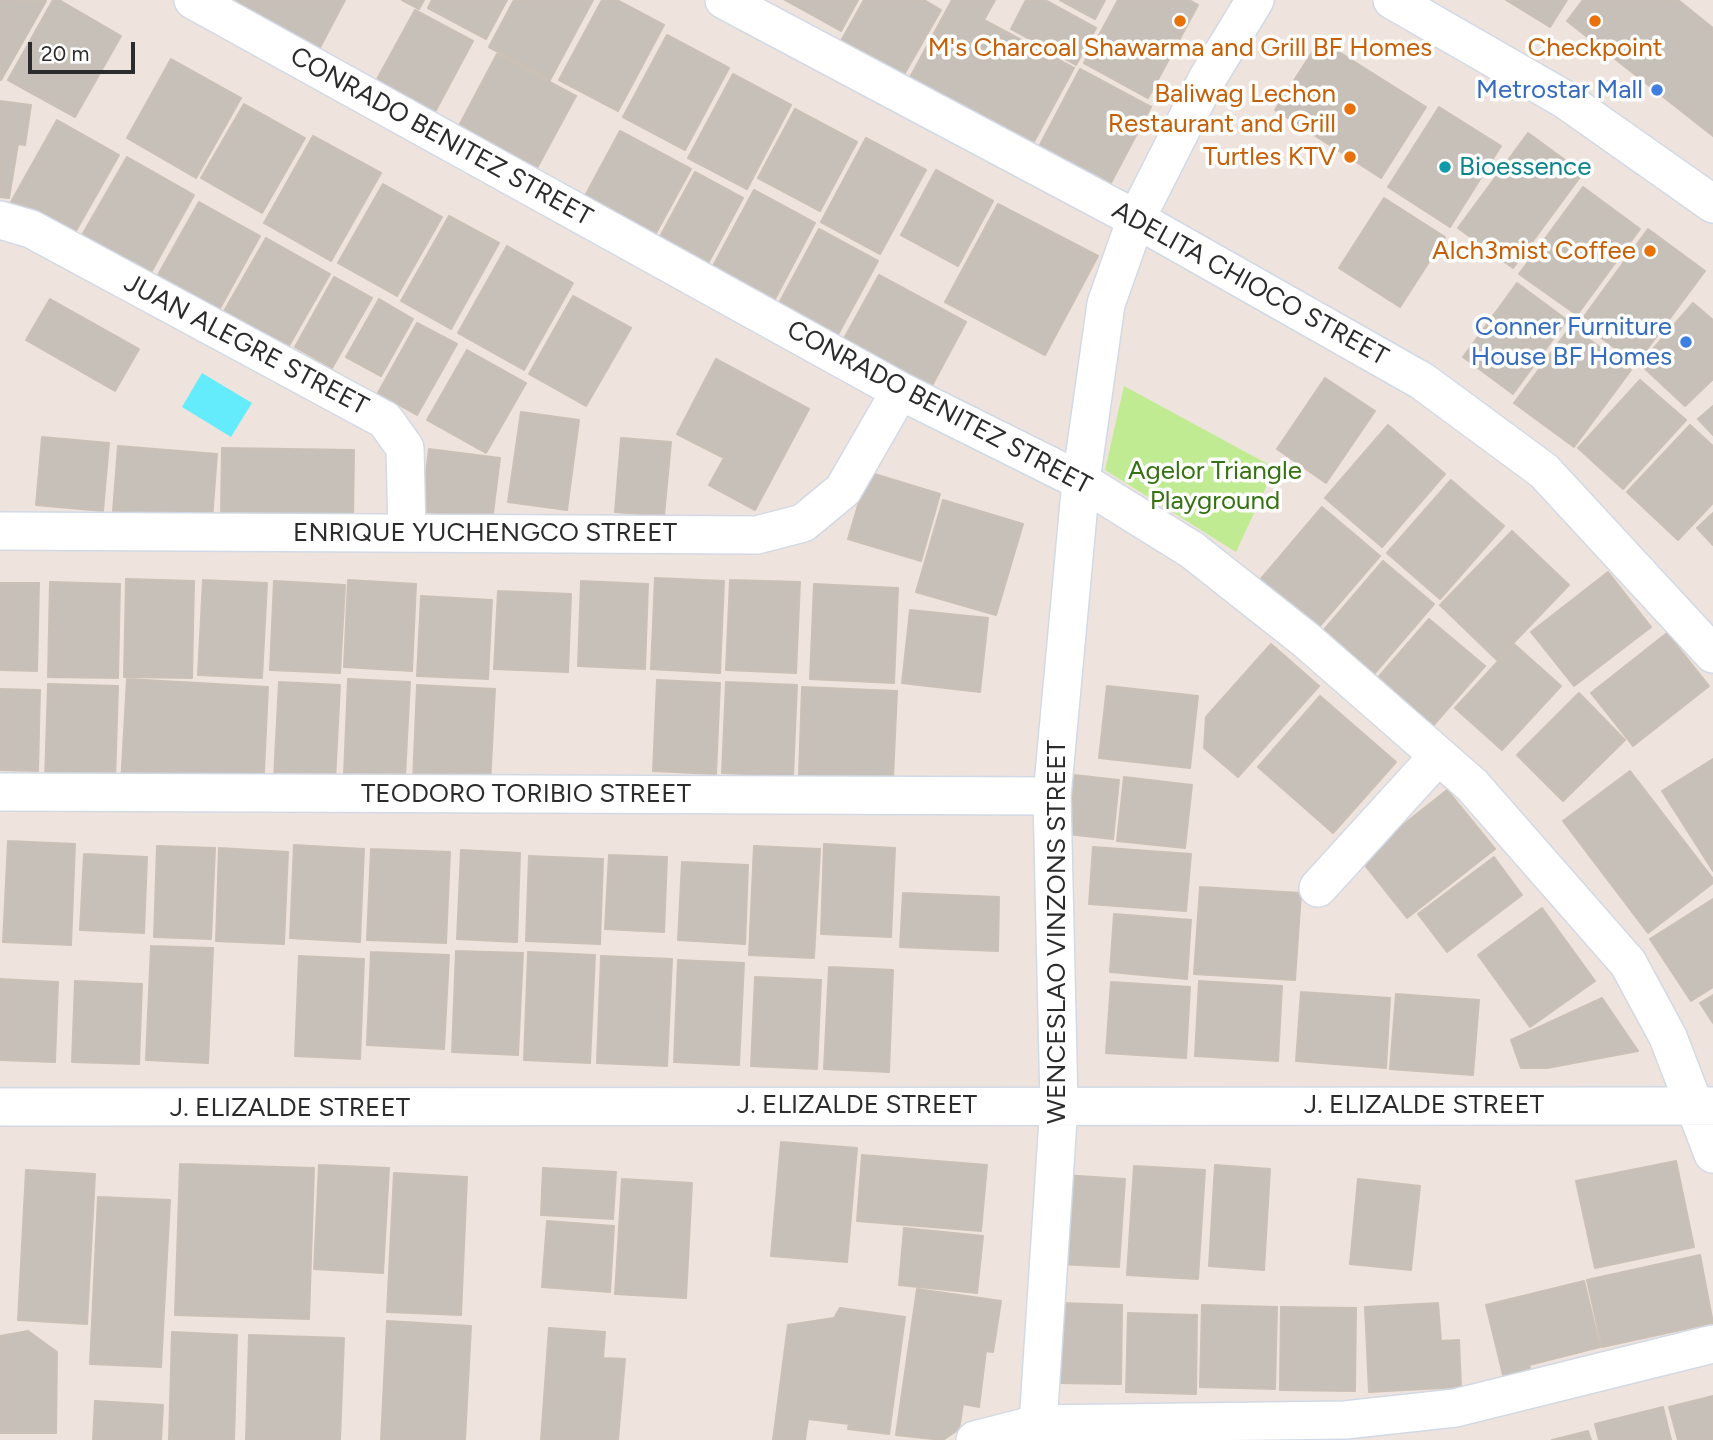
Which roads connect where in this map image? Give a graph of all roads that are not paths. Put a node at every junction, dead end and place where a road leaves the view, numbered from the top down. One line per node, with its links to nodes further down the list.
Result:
1 (193, 0): 8 (street, CONRADO BENITEZ STREET)
2 (724, 0): 6 (street, ADELITA CHIOCO STREET)
3 (1255, 0): 6 (street, WENCESLAO VINZONS STREET)
4 (1392, 0): 5 (street)
5 (1713, 204)
6 (1136, 219): 9 (street, WENCESLAO VINZONS STREET); 12 (street, ADELITA CHIOCO STREET)
7 (0, 220): 11 (street, JUAN ALEGRE STREET)
8 (900, 391): 9 (street, CONRADO BENITEZ STREET); 11 (street, ENRIQUE YUCHENGCO STREET)
9 (1081, 481): 13 (street, CONRADO BENITEZ STREET); 15 (street, WENCESLAO VINZONS STREET)
10 (0, 531): 11 (street, ENRIQUE YUCHENGCO STREET)
11 (407, 532)
12 (1713, 654)
13 (1438, 756): 16 (street); 19 (street, CONRADO BENITEZ STREET)
14 (0, 792): 15 (street, TEODORO TORIBIO STREET)
15 (1052, 796): 17 (street, WENCESLAO VINZONS STREET)
16 (1318, 888)
17 (1059, 1104): 18 (street, J. ELIZALDE STREET); 19 (street, J. ELIZALDE STREET); 22 (street, WENCESLAO VINZONS STREET)
18 (0, 1107)
19 (1705, 1107): 20 (street, CONRADO BENITEZ STREET)
20 (1713, 1154)
21 (1713, 1344): 22 (street)
22 (1037, 1432): 23 (street)
23 (975, 1440)

